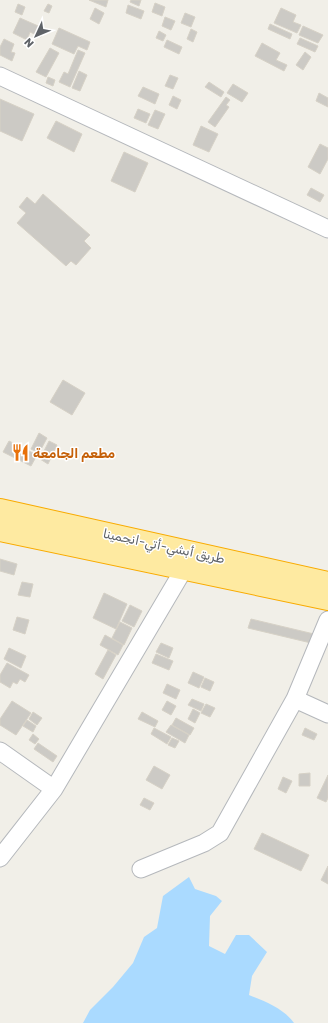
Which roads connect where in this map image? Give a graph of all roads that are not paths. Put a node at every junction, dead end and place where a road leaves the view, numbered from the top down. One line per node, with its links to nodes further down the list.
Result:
1 (0, 76): 2 (street)
2 (328, 229)
3 (0, 510): 5 (highway, طريق أبشي-أتي-انجمينا)
4 (0, 530): 5 (highway)
5 (187, 561): 6 (highway, طريق أبشي-أتي-انجمينا); 7 (highway); 12 (street)
6 (328, 583)
7 (328, 599)
8 (328, 620): 9 (street)
9 (295, 698): 10 (street); 14 (street)
10 (328, 714)
11 (0, 751): 12 (street)
12 (54, 790): 13 (street)
13 (0, 858)
14 (141, 869)

